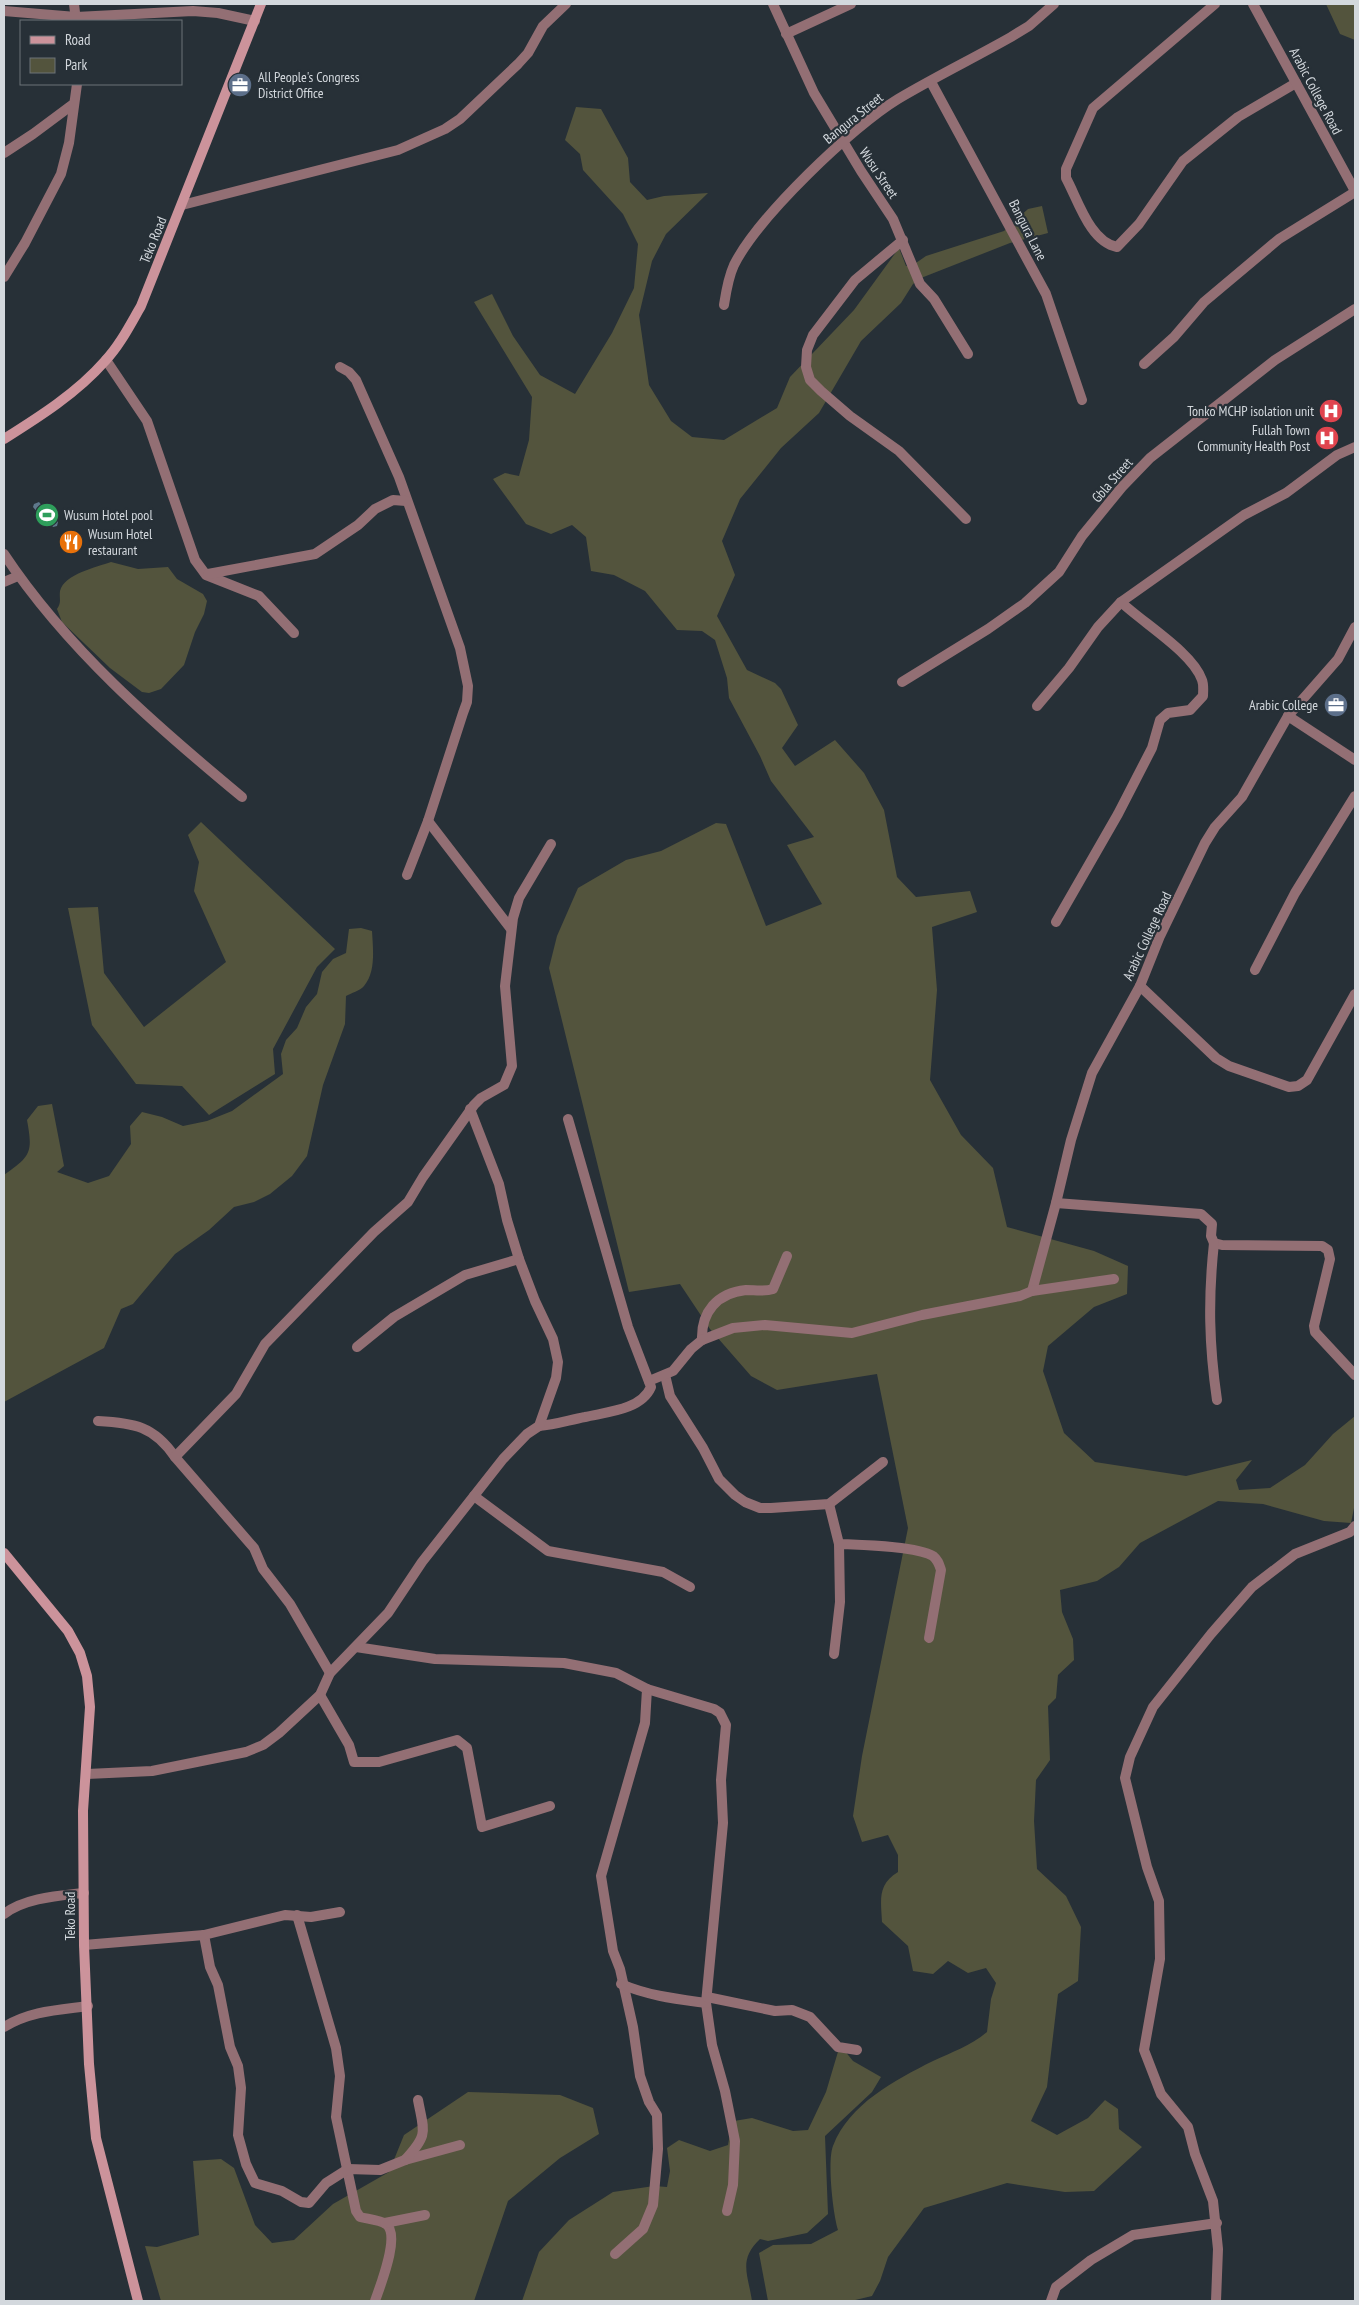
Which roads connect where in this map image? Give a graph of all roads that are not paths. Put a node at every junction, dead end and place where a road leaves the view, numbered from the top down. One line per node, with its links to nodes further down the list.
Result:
1 (74, 4): 10 (street)
2 (261, 4): 11 (street, Teko Road)
3 (566, 4): 20 (street)
4 (773, 4): 12 (street, Wusu Street)
5 (851, 4): 12 (street)
6 (1054, 4): 13 (street, Bangura Street)
7 (1215, 4): 14 (street)
8 (1253, 4): 14 (street, Arabic College Road)
9 (4, 11): 10 (street)
10 (76, 19): 11 (street)
11 (255, 21): 20 (street, Teko Road)
12 (786, 34): 17 (street, Wusu Street)
13 (931, 82): 17 (street, Bangura Street); 29 (street, Bangura Lane)
14 (1296, 83): 19 (street, Arabic College Road)
15 (77, 85): 16 (street)
16 (72, 106): 18 (street); 22 (street)
17 (843, 143): 21 (street, Wusu Street); 23 (street, Bangura Street)
18 (4, 153)
19 (1355, 192): 27 (street)
20 (182, 205): 26 (street, Teko Road)
21 (903, 240): 25 (street, Wusu Street); 33 (street)
22 (4, 277)
23 (724, 306)
24 (1355, 309): 41 (street, Gbla Street)
25 (968, 354)
26 (106, 360): 30 (street, Teko Road); 35 (street)
27 (1144, 364)
28 (340, 367): 32 (street)
29 (1082, 400)
30 (4, 439)
31 (1355, 447): 38 (street)
32 (406, 501): 35 (street); 47 (street)
33 (966, 518)
34 (4, 554): 36 (street)
35 (206, 575): 40 (street)
36 (18, 576): 37 (street); 46 (street)
37 (4, 582)
38 (1121, 602): 42 (street); 50 (street)
39 (1355, 627): 43 (street, Arabic College Road)
40 (294, 634)
41 (902, 682)
42 (1037, 706)
43 (1288, 716): 44 (street); 53 (street, Arabic College Road)
44 (1355, 760)
45 (1355, 796): 52 (street)
46 (242, 797)
47 (428, 821): 49 (street); 51 (street)
48 (551, 844): 51 (street)
49 (407, 875)
50 (1056, 922)
51 (511, 929): 55 (street)
52 (1255, 970)
53 (1140, 986): 54 (street); 57 (street, Arabic College Road)
54 (1355, 994)
55 (470, 1109): 60 (street); 71 (street)
56 (568, 1119): 67 (street)
57 (1056, 1203): 58 (street); 62 (street, Arabic College Road)
58 (1214, 1242): 66 (street); 68 (street)
59 (787, 1256): 63 (street)
60 (519, 1259): 64 (street); 70 (street)
61 (1114, 1279): 62 (street)
62 (1032, 1291): 63 (street)
63 (702, 1340): 65 (street)
64 (357, 1348)
65 (665, 1375): 67 (street); 74 (street)
66 (1355, 1375)
67 (649, 1381): 70 (street)
68 (1218, 1400)
69 (98, 1421): 71 (street)
70 (539, 1426): 73 (street)
71 (175, 1458): 82 (street)
72 (883, 1462): 74 (street)
73 (474, 1496): 78 (street); 80 (street)
74 (829, 1504): 76 (street)
75 (1355, 1526): 105 (street)
76 (839, 1544): 79 (street); 81 (street)
77 (4, 1553): 85 (street, Teko Road)
78 (690, 1587)
79 (929, 1638)
80 (356, 1647): 82 (street); 83 (street)
81 (834, 1654)
82 (330, 1673): 84 (street)
83 (647, 1689): 93 (street); 94 (street)
84 (320, 1695): 85 (street); 86 (street)
85 (87, 1774): 87 (street, Teko Road)
86 (550, 1806)
87 (84, 1893): 89 (street); 92 (street, Teko Road)
88 (340, 1912): 90 (street)
89 (4, 1914)
90 (298, 1915): 91 (street); 101 (street)
91 (204, 1934): 92 (street); 101 (street)
92 (84, 1945): 95 (street, Teko Road)
93 (622, 1984): 94 (street); 106 (street)
94 (706, 2000): 97 (street); 102 (street)
95 (88, 2006): 96 (street); 107 (street, Teko Road)
96 (4, 2027)
97 (857, 2050)
98 (418, 2100): 100 (street)
99 (460, 2145): 100 (street)
100 (404, 2160): 101 (street)
101 (348, 2169): 104 (street)
102 (727, 2211)
103 (425, 2215): 104 (street)
104 (385, 2223): 108 (street)
105 (1217, 2223): 109 (street); 110 (street)
106 (615, 2254)
107 (138, 2301)
108 (375, 2301)
109 (1051, 2301)
110 (1216, 2301)

